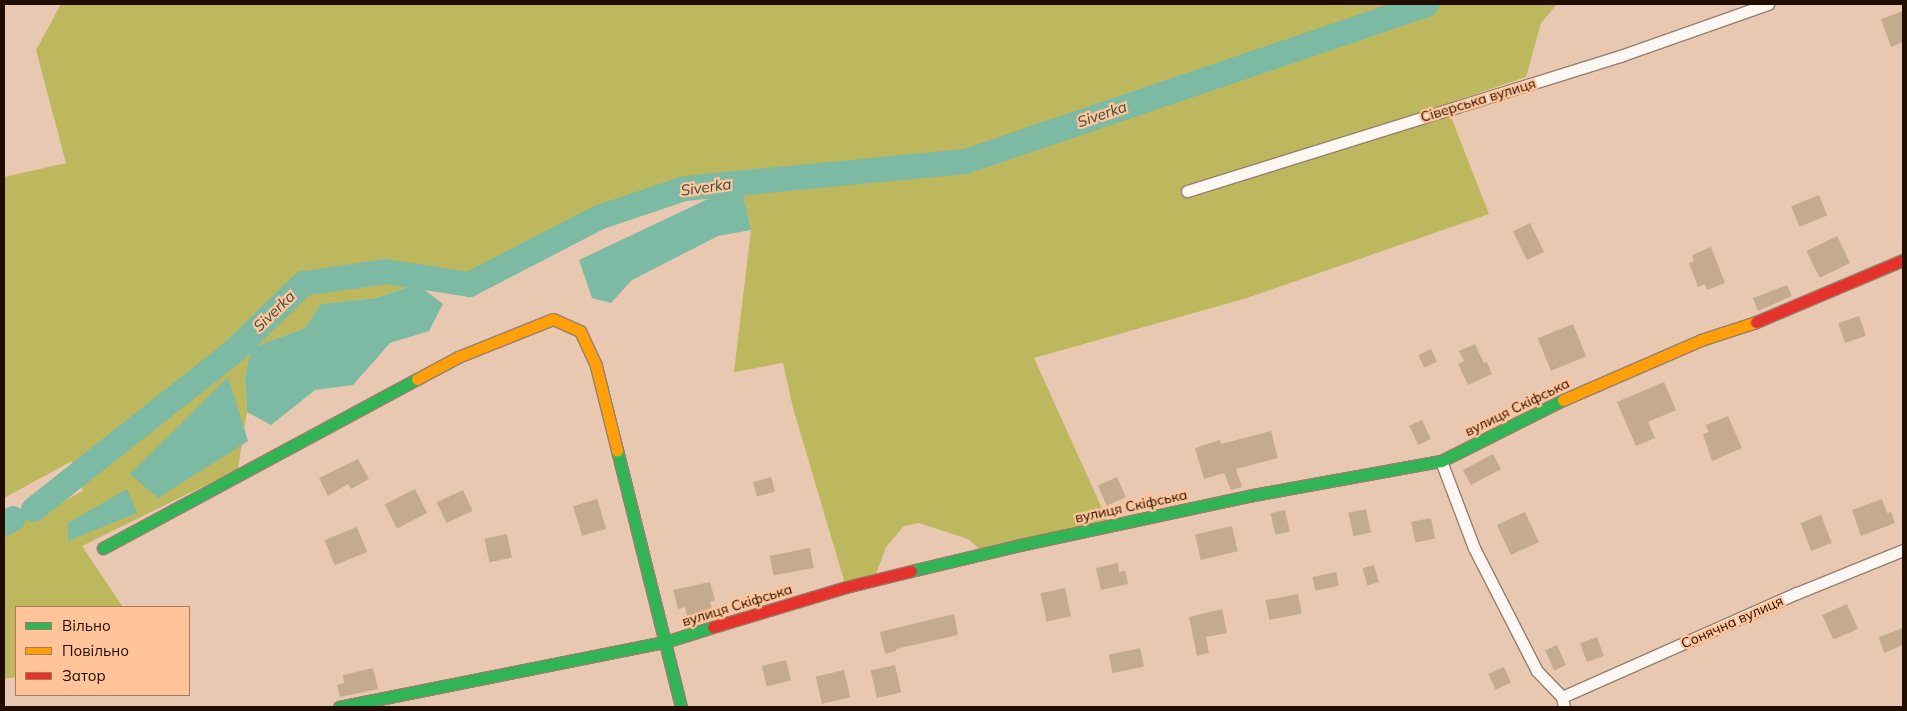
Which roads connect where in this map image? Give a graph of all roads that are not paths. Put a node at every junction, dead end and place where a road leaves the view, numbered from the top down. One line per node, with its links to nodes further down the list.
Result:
1 (1768, 4): 2 (street, Сіверська вулиця)
2 (1187, 191)
3 (1903, 260): 4 (street, вулиця Скіфська)
4 (1441, 461): 7 (street, вулиця Скіфська); 8 (street)
5 (102, 548): 7 (street)
6 (1903, 550): 8 (street, Сонячна вулиця)
7 (666, 642): 9 (street, вулиця Скіфська); 10 (street)
8 (1563, 702)
9 (339, 707)
10 (680, 707)

